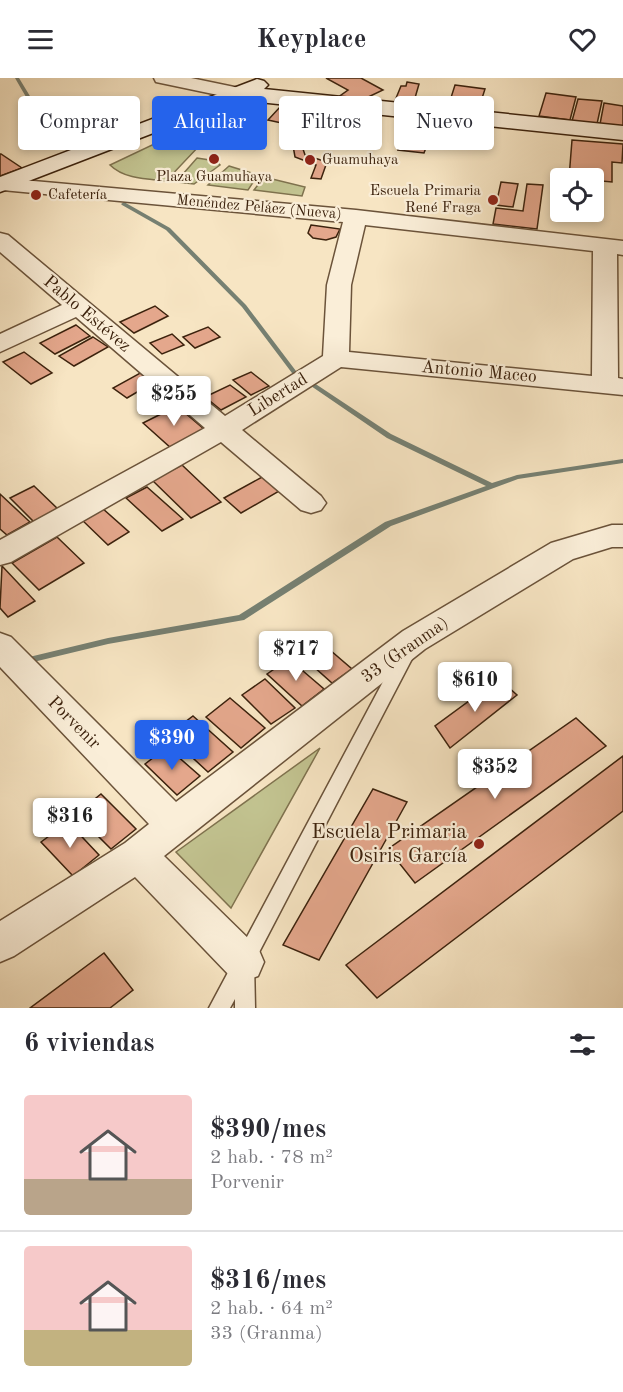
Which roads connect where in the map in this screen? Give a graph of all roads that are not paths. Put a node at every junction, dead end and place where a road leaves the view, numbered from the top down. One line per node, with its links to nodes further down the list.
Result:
1 (163, 78): 3 (street)
2 (275, 78): 3 (main road)
3 (226, 87): 4 (main road); 5 (main road)
4 (623, 133)
5 (1, 185): 6 (street, Menéndez Peláez (Nueva))
6 (356, 217): 8 (street, Menéndez Peláez (Nueva)); 11 (street)
7 (0, 240): 9 (street, Pablo Estévez)
8 (614, 247): 12 (street)
9 (79, 306): 10 (street); 13 (street, Pablo Estévez)
10 (0, 344)
11 (336, 359): 12 (street, Antonio Maceo); 13 (street, Libertad)
12 (614, 385)
13 (223, 429): 14 (street, Pablo Estévez); 16 (street, Libertad)
14 (311, 503)
15 (623, 536): 17 (street, 33 (Granma))
16 (0, 554)
17 (414, 640): 19 (street, 33 (Granma)); 22 (lane)
18 (2, 647): 19 (street, Porvenir)
19 (174, 825): 20 (street, 33 (Granma))
20 (138, 855): 21 (street, 33 (Granma)); 22 (street)
21 (0, 944)
22 (244, 962): 23 (lane); 24 (lane)
23 (219, 1008)
24 (246, 1008)

